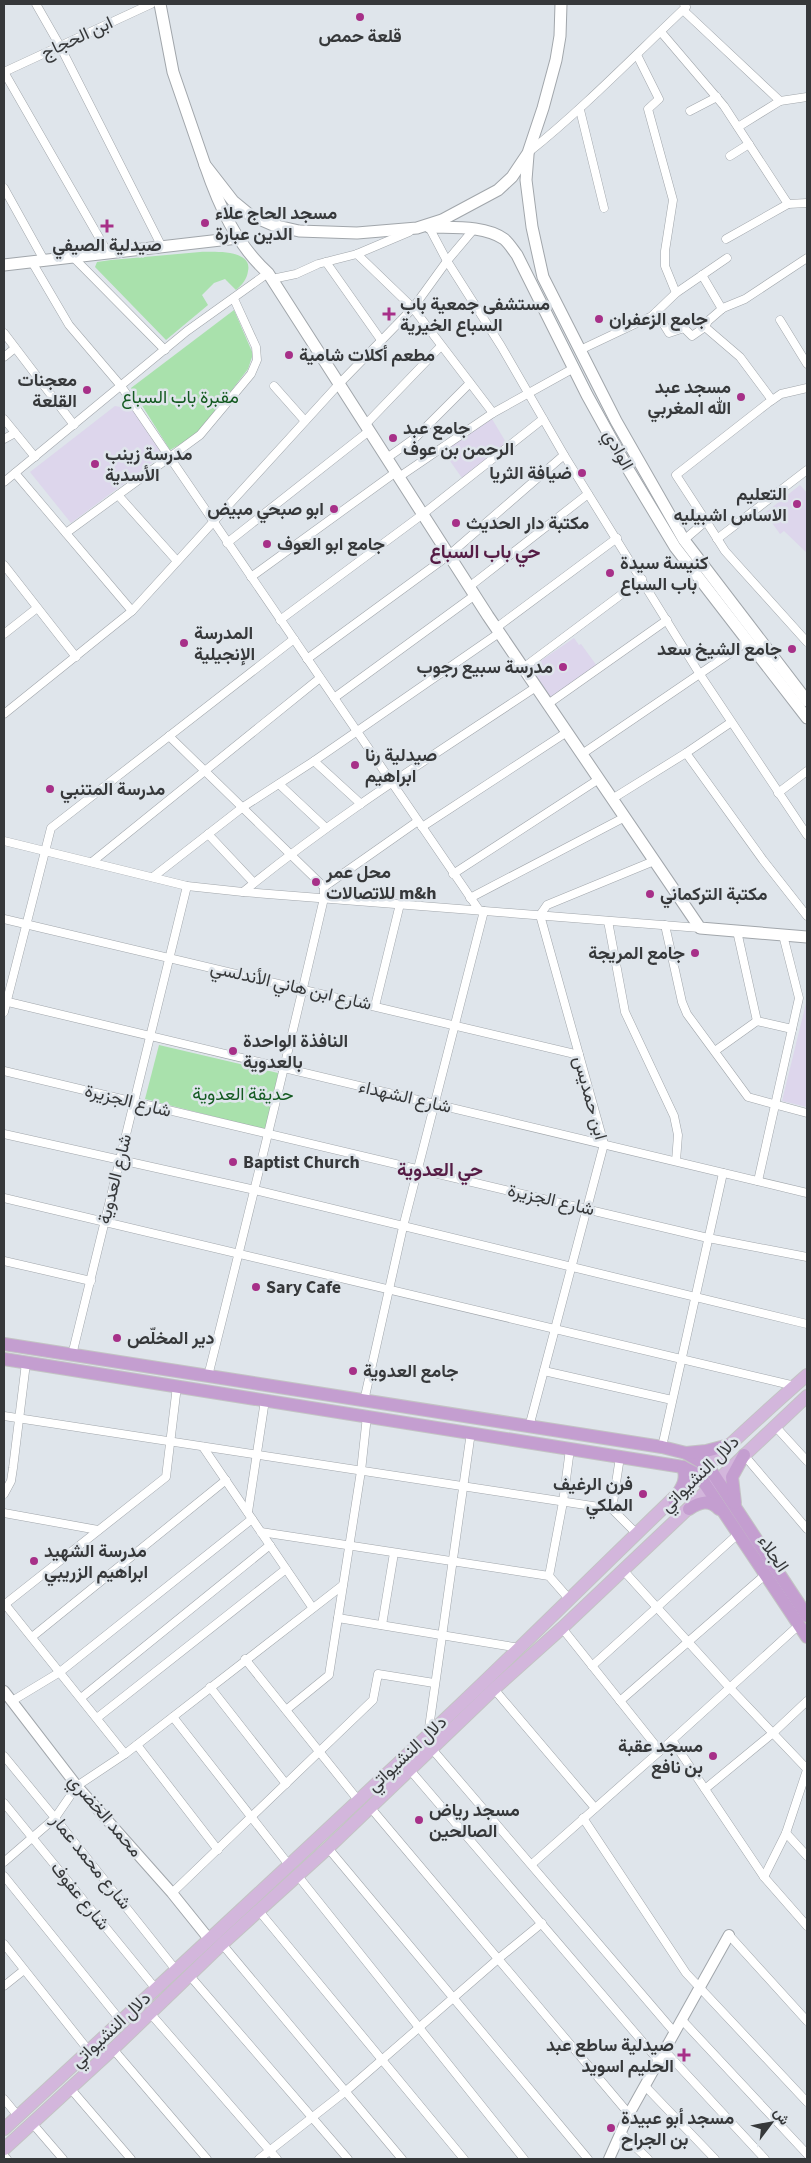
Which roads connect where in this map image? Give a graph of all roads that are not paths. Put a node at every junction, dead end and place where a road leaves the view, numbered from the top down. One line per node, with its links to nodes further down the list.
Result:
1 (36, 4): 7 (street)
2 (151, 4): 7 (street, ابن الحجاج)
3 (160, 4): 19 (main road)
4 (561, 4): 17 (main road)
5 (686, 6): 6 (street); 12 (street)
6 (661, 32): 8 (street); 10 (street)
7 (60, 46): 9 (street, ابن الحجاج); 28 (street)
8 (637, 54): 13 (street); 40 (street)
9 (4, 72): 29 (street)
10 (716, 97): 14 (street); 15 (street)
11 (807, 97): 12 (street)
12 (780, 101): 15 (street)
13 (580, 110): 17 (street); 23 (street)
14 (690, 111)
15 (738, 127): 16 (street)
16 (749, 144): 18 (street); 22 (street)
17 (528, 153): 24 (main road); 52 (main road, الوادي)
18 (730, 156)
19 (205, 165): 24 (main road); 26 (main road)
20 (4, 188): 34 (street)
21 (807, 202): 22 (street)
22 (788, 204): 27 (street)
23 (604, 208)
24 (423, 228): 25 (main road, الوادي); 30 (street); 35 (street)
25 (474, 230): 35 (street); 55 (main road, الوادي)
26 (238, 238): 28 (main road); 39 (main road)
27 (726, 239)
28 (162, 247): 29 (main road)
29 (108, 253): 31 (main road)
30 (357, 254): 36 (street); 42 (street)
31 (73, 257): 34 (main road); 51 (street)
32 (727, 258): 38 (street)
33 (807, 258): 43 (street)
34 (38, 261): 37 (main road); 58 (street)
35 (447, 261): 42 (street); 61 (street)
36 (326, 262): 39 (street); 48 (street)
37 (4, 265)
38 (702, 275): 40 (street); 43 (street)
39 (270, 276): 41 (street); 57 (main road)
40 (676, 294): 44 (street)
41 (234, 298): 51 (street); 73 (street)
42 (413, 308): 48 (street); 49 (street)
43 (722, 309): 46 (street)
44 (656, 312): 46 (street); 52 (street)
45 (780, 320): 54 (street)
46 (705, 327): 62 (street)
47 (4, 333): 50 (street)
48 (381, 340): 57 (street)
49 (441, 346): 56 (street); 68 (street)
50 (15, 348): 53 (street); 67 (street)
51 (165, 350): 58 (street)
52 (580, 350): 87 (main road, الوادي)
53 (4, 357)
54 (807, 364)
55 (574, 368): 61 (street); 102 (main road, الوادي)
56 (470, 383): 63 (street); 74 (street)
57 (339, 384): 66 (street); 68 (main road)
58 (121, 386): 67 (street); 73 (street)
59 (274, 386): 66 (street)
60 (807, 388): 62 (street)
61 (528, 393): 63 (street); 65 (street)
62 (772, 400): 82 (street)
63 (493, 413): 77 (street)
64 (4, 419): 69 (street)
65 (543, 419): 71 (street); 81 (street)
66 (305, 421): 83 (street)
67 (74, 425): 72 (street)
68 (367, 428): 74 (main road); 88 (street)
69 (15, 433): 70 (street); 72 (street)
70 (4, 438)
71 (564, 455): 79 (street); 89 (street)
72 (35, 457): 76 (street)
73 (170, 458): 80 (street); 83 (street)
74 (387, 458): 77 (main road)
75 (807, 470): 86 (street)
76 (14, 473): 78 (street); 84 (street)
77 (397, 475): 81 (main road); 92 (street)
78 (4, 482)
79 (588, 494): 85 (street); 94 (street)
80 (118, 495): 84 (street); 90 (street)
81 (422, 514): 89 (main road); 97 (street)
82 (706, 521): 86 (street); 87 (street)
83 (213, 522): 88 (street); 90 (street)
84 (66, 533): 96 (street)
85 (616, 538): 93 (street); 99 (street)
86 (717, 539): 103 (street)
87 (684, 540): 111 (main road, الوادي)
88 (227, 543): 92 (street)
89 (449, 555): 94 (main road); 105 (street)
90 (177, 561): 96 (street)
91 (4, 565): 95 (street)
92 (251, 577): 97 (street)
93 (642, 579): 98 (street); 106 (street)
94 (472, 591): 99 (main road); 110 (street)
95 (37, 608): 100 (street); 104 (street)
96 (132, 611): 104 (street)
97 (280, 620): 101 (street)
98 (667, 620): 107 (street); 112 (street)
99 (498, 630): 106 (main road); 116 (street)
100 (4, 634)
101 (294, 640): 105 (street); 118 (street)
102 (748, 641): 107 (street); 114 (main road, الوادي)
103 (807, 642)
104 (76, 657): 113 (street)
105 (307, 659): 108 (street)
106 (524, 668): 109 (main road)
107 (699, 673): 115 (street); 120 (street)
108 (320, 678): 110 (street); 122 (street)
109 (536, 687): 112 (main road); 125 (street)
110 (334, 698): 116 (street)
111 (807, 700)
112 (548, 704): 117 (main road)
113 (4, 714)
114 (807, 718)
115 (730, 722): 119 (street); 127 (street)
116 (356, 731): 121 (street); 125 (street)
117 (567, 732): 120 (main road); 132 (street)
118 (169, 736): 122 (street); 137 (street)
119 (686, 753): 128 (street); 152 (street)
120 (582, 754): 124 (main road)
121 (314, 761): 126 (street); 129 (street)
122 (205, 770): 130 (street); 140 (street)
123 (807, 771): 127 (street)
124 (599, 779): 128 (main road); 141 (street)
125 (391, 783): 129 (street); 132 (street)
126 (279, 784): 130 (street); 133 (street)
127 (778, 793): 135 (street)
128 (612, 799): 131 (main road)
129 (361, 804): 133 (street)
130 (242, 807): 134 (street); 138 (street)
131 (625, 817): 139 (main road); 148 (street)
132 (420, 824): 141 (street); 145 (street)
133 (326, 828): 138 (street)
134 (208, 834): 142 (street); 143 (street)
135 (807, 835)
136 (4, 841): 137 (street)
137 (45, 851): 140 (street); 155 (street)
138 (291, 853): 143 (street); 145 (street)
139 (654, 861): 151 (street); 157 (main road)
140 (92, 862): 142 (street)
141 (454, 874): 148 (street)
142 (153, 877): 144 (street)
143 (254, 883): 146 (street)
144 (187, 886): 146 (street); 161 (street, شارع العدوية)
145 (324, 887): 147 (street)
146 (243, 892): 147 (street)
147 (324, 898): 149 (street); 162 (street)
148 (470, 898): 150 (street)
149 (400, 904): 150 (street); 164 (street)
150 (481, 910): 151 (street); 167 (street)
151 (540, 915): 154 (street); 171 (street, ابن حمديس)
152 (807, 916)
153 (4, 919): 155 (street, شارع ابن هاني الأندلسي)
154 (608, 921): 156 (street); 182 (street)
155 (26, 924): 161 (street, شارع ابن هاني الأندلسي); 163 (street)
156 (666, 925): 157 (street); 170 (street)
157 (700, 928): 158 (main road)
158 (737, 931): 159 (main road); 166 (street)
159 (784, 935): 160 (main road); 168 (street)
160 (807, 937)
161 (169, 957): 162 (street, شارع ابن هاني الأندلسي); 169 (street, شارع العدوية)
162 (303, 989): 164 (street, شارع ابن هاني الأندلسي); 172 (street)
163 (5, 1001): 165 (street); 169 (street, شارع الشهداء)
164 (375, 1006): 167 (street, شارع ابن هاني الأندلسي)
165 (4, 1012)
166 (757, 1021): 168 (street); 170 (street)
167 (454, 1025): 171 (street, شارع ابن هاني الأندلسي); 175 (street)
168 (792, 1029): 176 (street)
169 (150, 1036): 172 (street, شارع الشهداء); 174 (street, شارع العدوية)
170 (715, 1051): 176 (street)
171 (579, 1055): 180 (street, ابن حمديس)
172 (283, 1067): 175 (street, شارع الشهداء); 179 (street)
173 (4, 1071): 174 (street, شارع الجزيرة)
174 (134, 1103): 179 (street, شارع الجزيرة); 181 (street, شارع العدوية)
175 (436, 1104): 180 (street, شارع الشهداء); 183 (street)
176 (775, 1106): 177 (street); 185 (street)
177 (807, 1113)
178 (4, 1134): 181 (street)
179 (270, 1134): 183 (street, شارع الجزيرة); 186 (street)
180 (604, 1144): 182 (street, شارع الشهداء); 189 (street, ابن حمديس)
181 (120, 1160): 186 (street); 190 (street, شارع العدوية)
182 (676, 1161): 184 (street, شارع الشهداء)
183 (419, 1169): 189 (street, شارع الجزيرة); 191 (street)
184 (723, 1172): 185 (street, شارع الشهداء); 192 (street)
185 (758, 1181): 187 (street, شارع الشهداء)
186 (255, 1190): 191 (street); 193 (street)
187 (807, 1193)
188 (4, 1198): 190 (street)
189 (587, 1208): 192 (street, شارع الجزيرة); 196 (street, ابن حمديس)
190 (105, 1222): 193 (street); 197 (street, شارع العدوية)
191 (403, 1226): 196 (street); 198 (street)
192 (708, 1238): 194 (street, شارع الجزيرة); 199 (street)
193 (239, 1255): 198 (street); 209 (street)
194 (807, 1256)
195 (4, 1260): 197 (street)
196 (572, 1267): 199 (street); 201 (street, ابن حمديس)
197 (90, 1281): 203 (street, شارع العدوية)
198 (390, 1289): 201 (street); 215 (street)
199 (695, 1296): 200 (street); 205 (street)
200 (807, 1324)
201 (556, 1328): 205 (street); 207 (street, ابن حمديس)
202 (4, 1344): 203 (highway)
203 (72, 1355): 209 (highway)
204 (4, 1359): 206 (highway)
205 (681, 1359): 211 (street); 214 (street)
206 (26, 1363): 210 (highway); 218 (street)
207 (544, 1371): 214 (street); 219 (street, ابن حمديس)
208 (807, 1375): 211 (main road, دلال النشيواتي)
209 (208, 1376): 215 (highway)
210 (178, 1386): 213 (highway); 222 (street)
211 (795, 1386): 223 (main road, دلال النشيواتي)
212 (807, 1396): 220 (main road, دلال النشيواتي)
213 (265, 1400): 217 (highway); 228 (street)
214 (672, 1400): 225 (street)
215 (364, 1401): 219 (highway)
216 (4, 1416): 218 (street)
217 (367, 1416): 221 (highway); 235 (street)
218 (20, 1418): 222 (street); 234 (street)
219 (529, 1426): 225 (highway)
220 (775, 1426): 229 (main road, دلال النشيواتي); 231 (street)
221 (471, 1432): 226 (highway); 238 (street)
222 (170, 1442): 224 (street); 250 (street)
223 (729, 1445): 227 (highway); 236 (main road, دلال النشيواتي)
224 (203, 1447): 228 (street); 237 (street)
225 (662, 1447): 227 (highway)
226 (570, 1449): 230 (highway); 242 (street)
227 (686, 1453): 236 (highway)
228 (257, 1455): 235 (street); 247 (street)
229 (744, 1455): 239 (main road, دلال النشيواتي); 243 (highway); 249 (street)
230 (620, 1457): 233 (highway); 244 (street)
231 (807, 1461)
232 (4, 1466): 234 (street)
233 (683, 1467): 236 (highway); 241 (highway)
234 (14, 1468): 240 (street)
235 (361, 1470): 238 (street); 255 (street)
236 (704, 1470): 239 (highway); 241 (main road, دلال النشيواتي)
237 (226, 1480): 247 (street); 272 (street)
238 (463, 1486): 242 (street); 257 (street)
239 (713, 1486): 243 (highway, الجلاء); 245 (main road, دلال النشيواتي); 248 (highway, الجلاء)
240 (4, 1494)
241 (674, 1500): 252 (main road, دلال النشيواتي)
242 (563, 1502): 244 (street); 261 (street)
243 (736, 1508): 268 (highway, الجلاء)
244 (612, 1509): 252 (street)
245 (689, 1509): 248 (highway); 259 (main road, دلال النشيواتي)
246 (4, 1513): 250 (street)
247 (250, 1516): 251 (street); 278 (street)
248 (727, 1518): 253 (highway, الجلاء)
249 (807, 1529)
250 (98, 1530): 264 (street)
251 (261, 1532): 254 (street); 255 (street)
252 (637, 1534): 263 (main road, دلال النشيواتي)
253 (738, 1534): 260 (highway, الجلاء); 266 (street)
254 (270, 1545): 258 (street); 284 (street)
255 (349, 1547): 256 (street); 262 (street)
256 (394, 1553): 257 (street); 269 (street)
257 (452, 1562): 261 (street); 271 (street)
258 (286, 1569): 265 (street); 290 (street)
259 (624, 1570): 266 (street); 270 (main road, دلال النشيواتي)
260 (765, 1574): 268 (highway, الجلاء); 274 (street)
261 (549, 1576): 263 (street)
262 (343, 1584): 265 (street); 267 (street)
263 (570, 1600): 275 (main road, دلال النشيواتي)
264 (4, 1604): 272 (street)
265 (312, 1607): 276 (street)
266 (656, 1607): 274 (street); 277 (street)
267 (338, 1618): 269 (street); 288 (street)
268 (803, 1620): 273 (highway, الجلاء); 281 (street)
269 (382, 1625): 271 (street)
270 (562, 1628): 277 (street); 282 (main road, دلال النشيواتي)
271 (441, 1634): 275 (street); 279 (street)
272 (32, 1637): 278 (street)
273 (807, 1638)
274 (689, 1643): 281 (street); 286 (street)
275 (520, 1648): 292 (main road, دلال النشيواتي)
276 (245, 1659): 280 (street); 288 (street)
277 (592, 1666): 286 (street)
278 (60, 1672): 284 (street); 285 (street)
279 (434, 1683): 292 (street); 297 (street)
280 (210, 1687): 289 (street); 302 (street)
281 (729, 1687): 291 (street); 293 (street)
282 (494, 1689): 295 (main road, دلال النشيواتي); 308 (street)
283 (4, 1691): 285 (street, محمد الخضري)
284 (81, 1698): 290 (street)
285 (12, 1701): 303 (street, محمد الخضري)
286 (620, 1701): 296 (street)
287 (807, 1701): 291 (street)
288 (286, 1710): 297 (street)
289 (173, 1717): 294 (street); 310 (street)
290 (97, 1718): 298 (street)
291 (773, 1733): 300 (street); 304 (street)
292 (428, 1735): 305 (main road, دلال النشيواتي)
293 (672, 1740): 296 (street); 304 (street)
294 (137, 1745): 298 (street); 315 (street)
295 (432, 1749): 301 (main road, دلال النشيواتي); 318 (street)
296 (660, 1751): 308 (street)
297 (319, 1752): 302 (street); 305 (street)
298 (125, 1754): 303 (street)
299 (4, 1756): 309 (street, شارع محمد عمار)
300 (807, 1769): 312 (street)
301 (410, 1770): 307 (main road, دلال النشيواتي); 325 (street)
302 (286, 1784): 310 (street)
303 (77, 1786): 309 (street); 323 (street, محمد الخضري)
304 (705, 1790): 322 (street)
305 (358, 1800): 319 (main road, دلال النشيواتي)
306 (4, 1803): 313 (street, شارع عفوف)
307 (370, 1807): 314 (main road, دلال النشيواتي); 330 (street)
308 (595, 1808): 311 (street)
309 (56, 1818): 313 (street); 332 (street, شارع محمد عمار)
310 (252, 1818): 315 (street); 319 (street)
311 (583, 1818): 318 (street); 335 (street)
312 (786, 1833): 316 (street); 322 (street)
313 (32, 1838): 317 (street); 336 (street, شارع عفوف)
314 (328, 1848): 321 (main road, دلال النشيواتي); 337 (street)
315 (218, 1850): 323 (street)
316 (807, 1856)
317 (4, 1862)
318 (532, 1864): 343 (street)
319 (289, 1865): 329 (main road, دلال النشيواتي)
320 (4, 1876): 341 (street)
321 (298, 1876): 324 (main road, دلال النشيواتي); 342 (street)
322 (764, 1877): 326 (street)
323 (172, 1893): 329 (street, محمد الخضري)
324 (259, 1911): 329 (main road, دلال النشيواتي); 347 (street)
325 (542, 1924): 330 (street); 348 (street)
326 (807, 1926)
327 (729, 1935): 335 (street); 340 (street)
328 (4, 1944): 331 (street)
329 (216, 1944): 332 (main road, دلال النشيواتي); 333 (main road, دلال النشيواتي); 351 (street)
330 (498, 1959): 337 (street); 354 (street)
331 (24, 1970): 334 (street); 345 (street)
332 (176, 1970): 336 (main road, دلال النشيواتي)
333 (190, 1976): 338 (main road, دلال النشيواتي); 356 (street)
334 (4, 1986)
335 (700, 1988): 339 (street); 353 (street)
336 (156, 1989): 341 (main road, دلال النشيواتي)
337 (454, 1998): 342 (street); 374 (street)
338 (150, 2013): 344 (main road, دلال النشيواتي); 361 (street)
339 (682, 2020): 343 (street); 362 (street)
340 (807, 2021)
341 (121, 2022): 345 (main road, دلال النشيواتي)
342 (419, 2028): 347 (street); 373 (street)
343 (675, 2033): 346 (street)
344 (113, 2049): 350 (main road, دلال النشيواتي); 367 (street)
345 (89, 2051): 355 (main road, دلال النشيواتي)
346 (664, 2052): 348 (street); 378 (street)
347 (382, 2059): 351 (street); 372 (street)
348 (659, 2061): 349 (street)
349 (645, 2086): 354 (street); 377 (street)
350 (70, 2088): 357 (main road, دلال النشيواتي); 366 (street)
351 (346, 2091): 356 (street); 371 (street)
352 (4, 2099): 355 (street)
353 (807, 2102)
354 (628, 2114): 359 (street)
355 (18, 2116): 358 (main road, دلال النشيواتي)
356 (312, 2117): 361 (street); 370 (street)
357 (32, 2123): 360 (main road, دلال النشيواتي); 365 (street)
358 (4, 2129)
359 (620, 2132): 375 (street); 376 (street)
360 (4, 2149)
361 (270, 2150): 368 (street); 369 (street)
362 (807, 2154)
363 (4, 2156): 364 (street)
364 (7, 2159)
365 (63, 2159)
366 (131, 2159)
367 (207, 2159)
368 (259, 2159)
369 (277, 2159)
370 (348, 2159)
371 (402, 2159)
372 (464, 2159)
373 (524, 2159)
374 (588, 2159)
375 (609, 2159)
376 (648, 2159)
377 (715, 2159)
378 (765, 2159)

